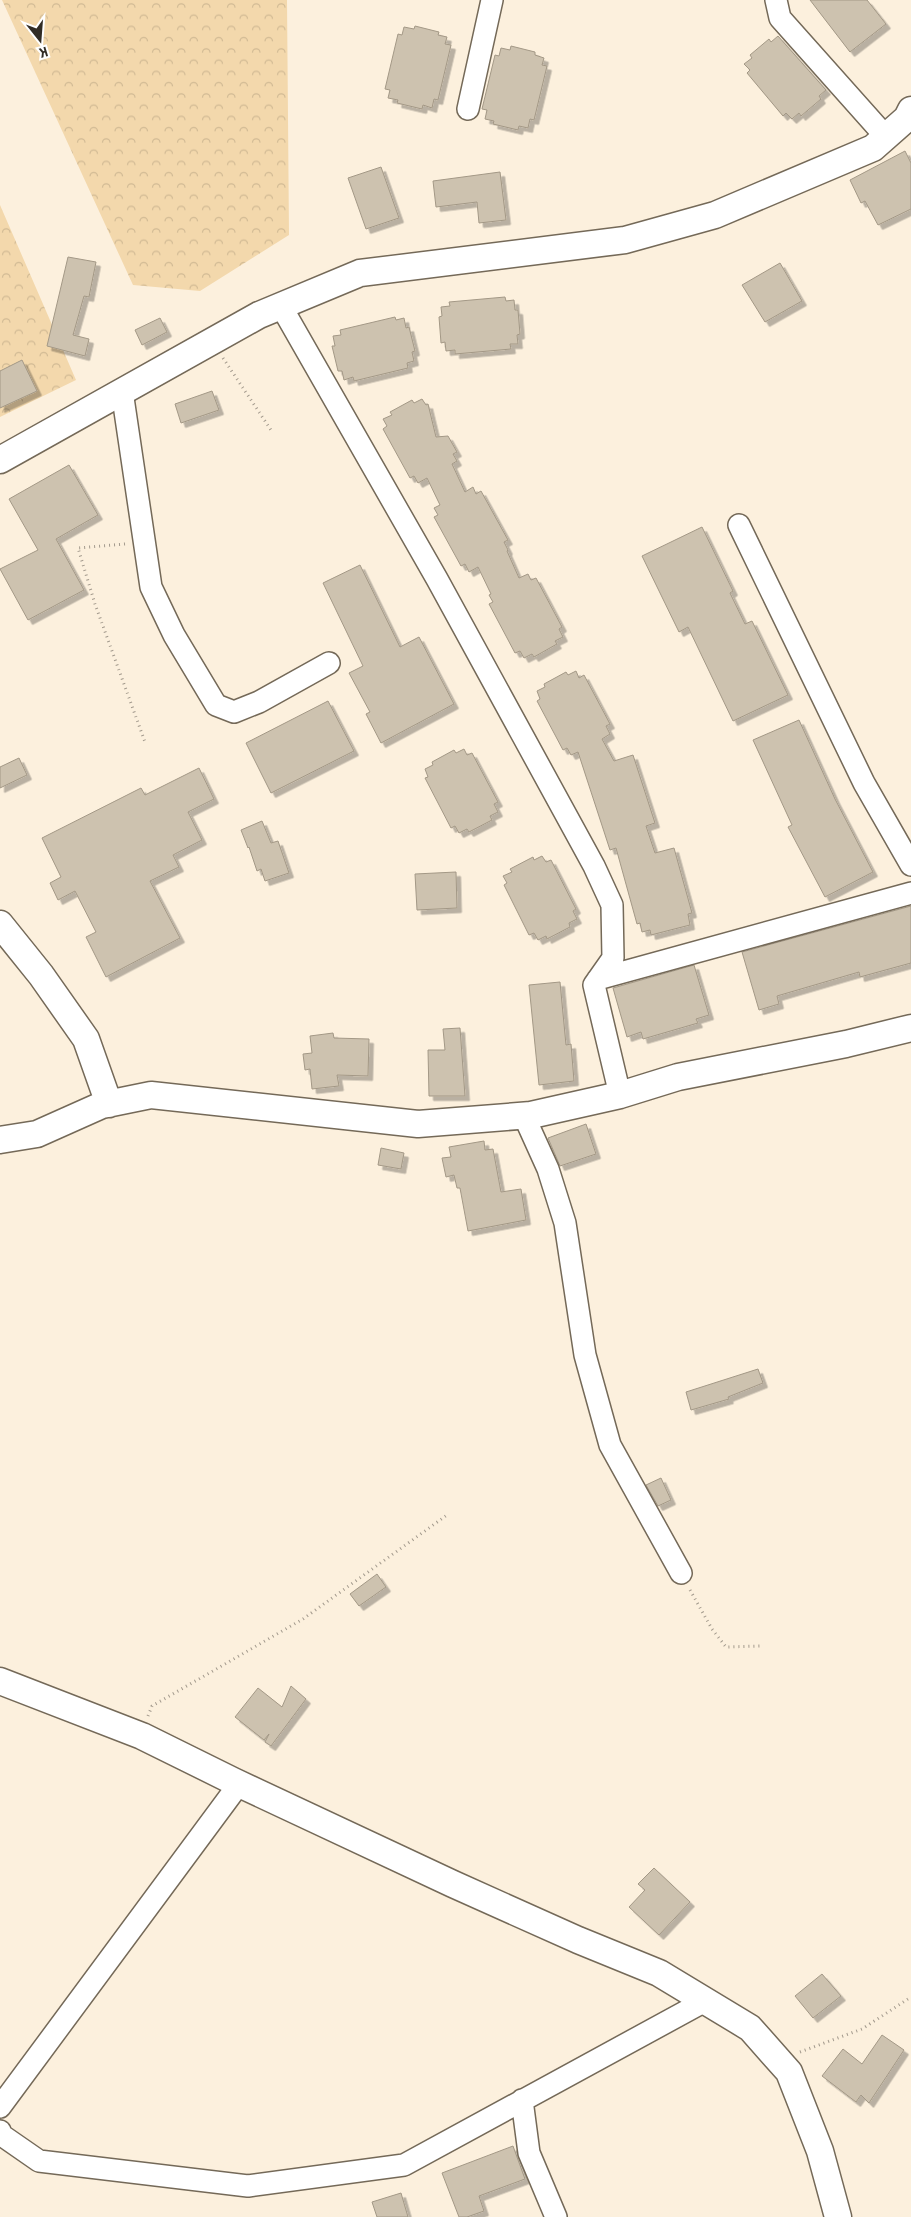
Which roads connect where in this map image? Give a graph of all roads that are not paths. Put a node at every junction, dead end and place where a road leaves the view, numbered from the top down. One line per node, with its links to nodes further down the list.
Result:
1 (492, 0): 3 (street)
2 (776, 0): 5 (street)
3 (468, 109)
4 (911, 110): 5 (street)
5 (886, 137): 6 (street)
6 (281, 306): 7 (street); 14 (street)
7 (122, 391): 8 (street); 10 (street)
8 (0, 460)
9 (739, 525): 11 (street)
10 (328, 663)
11 (911, 865)
12 (911, 893): 14 (street)
13 (0, 924): 17 (street)
14 (598, 979): 16 (street)
15 (911, 1028): 16 (street)
16 (620, 1095): 18 (street)
17 (109, 1104): 18 (street); 19 (street)
18 (524, 1116): 20 (street)
19 (0, 1140)
20 (681, 1573)
21 (0, 1681): 22 (street)
22 (239, 1784): 23 (street); 25 (street)
23 (705, 2001): 24 (street); 28 (street)
24 (522, 2100): 26 (street); 27 (street)
25 (0, 2107)
26 (0, 2131)
27 (556, 2217)
28 (838, 2217)

